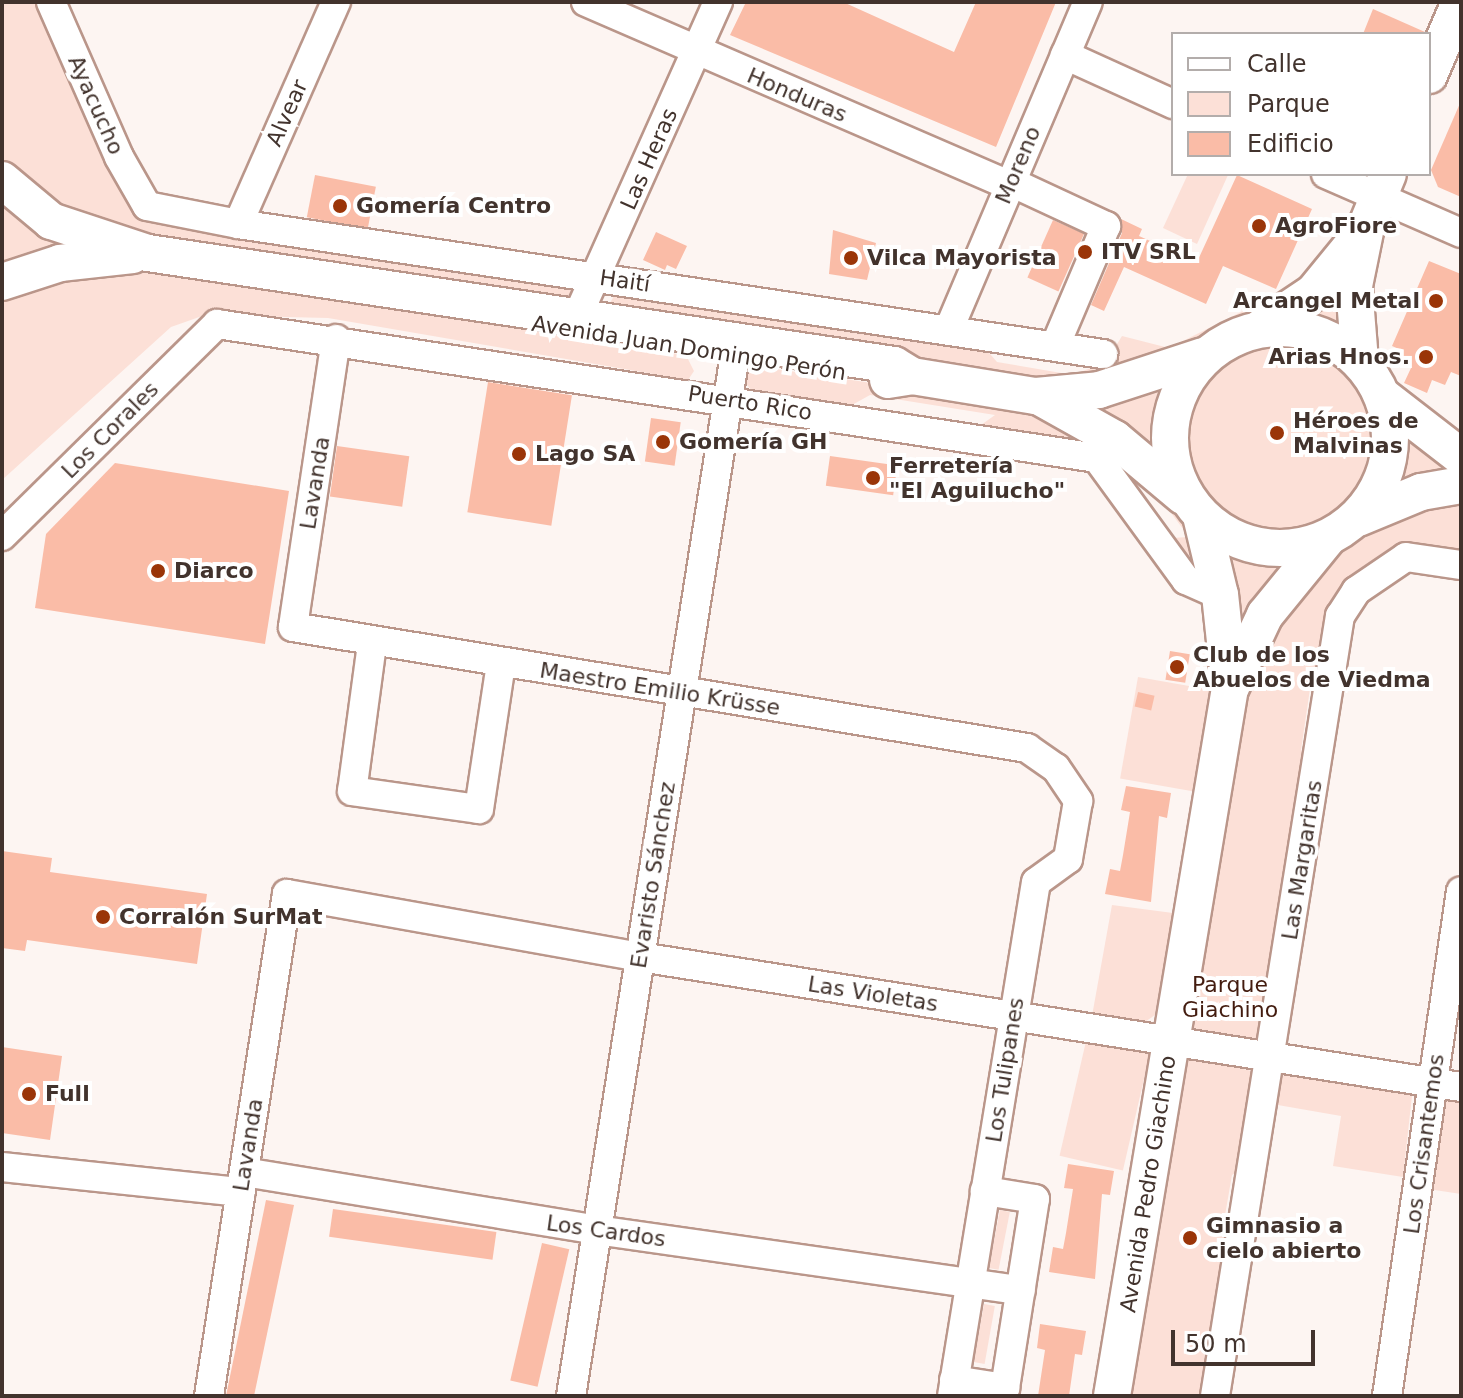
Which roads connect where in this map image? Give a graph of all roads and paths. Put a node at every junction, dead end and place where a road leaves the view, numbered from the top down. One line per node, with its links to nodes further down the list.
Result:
1 (51, 2): 15 (street, Ayacucho)
2 (336, 2): 16 (street, Alvear)
3 (586, 2): 7 (street, Honduras)
4 (718, 2): 7 (street, Las Heras)
5 (1088, 2): 8 (street, Moreno)
6 (1453, 7): 9 (main road)
7 (697, 52): 13 (street, Honduras); 19 (street, Las Heras)
8 (1065, 55): 10 (street); 13 (street, Moreno)
9 (1431, 69)
10 (1171, 103)
11 (1330, 176): 14 (street)
12 (2, 180): 18 (main road, Avenida Juan Domingo Perón)
13 (1010, 184): 25 (street, Moreno); 27 (street, Honduras)
14 (1377, 200): 17 (street); 24 (main road); 31 (main road)
15 (147, 206): 16 (street, Haití)
16 (238, 224): 19 (street, Haití)
17 (1461, 233)
18 (148, 253): 20 (main road, Avenida Juan Domingo Perón); 21 (main road, Avenida Juan Domingo Perón)
19 (595, 277): 22 (street, Las Heras); 25 (street, Haití)
20 (2, 282)
21 (468, 304): 22 (main road, Avenida Juan Domingo Perón); 29 (main road, Avenida Juan Domingo Perón)
22 (578, 315): 32 (main road, Avenida Juan Domingo Perón)
23 (217, 324): 26 (street, Puerto Rico); 40 (street, Los Corales)
24 (1262, 327): 30 (main road); 31 (main road)
25 (949, 329): 27 (street, Haití)
26 (336, 339): 35 (street, Puerto Rico); 44 (street, Lavanda)
27 (1055, 346): 28 (street, Haití)
28 (1103, 354)
29 (735, 355): 32 (main road, Avenida Juan Domingo Perón); 35 (street, Evaristo Sánchez)
30 (1203, 356): 33 (main road, Avenida Juan Domingo Perón); 38 (main road)
31 (1360, 361): 34 (main road)
32 (912, 376): 33 (main road, Avenida Juan Domingo Perón)
33 (1036, 396): 38 (main road, Avenida Juan Domingo Perón)
34 (1385, 398): 36 (main road); 39 (main road)
35 (728, 400): 43 (street, Puerto Rico); 48 (street, Evaristo Sánchez)
36 (1461, 457)
37 (1461, 485): 39 (main road)
38 (1194, 508): 41 (main road); 43 (main road, Avenida Pedro Giachino)
39 (1358, 518): 41 (main road)
40 (2, 536)
41 (1327, 539): 47 (main road, Avenida Pedro Giachino)
42 (1461, 565): 55 (street, Las Margaritas)
43 (1220, 595): 47 (main road, Avenida Pedro Giachino)
44 (293, 627): 45 (street, Maestro Emilio Krüsse)
45 (372, 644): 46 (street, Maestro Emilio Krüsse); 46 (street)
46 (501, 664): 48 (street, Maestro Emilio Krüsse)
47 (1230, 688): 54 (main road, Avenida Pedro Giachino)
48 (682, 692): 49 (street, Maestro Emilio Krüsse); 52 (street, Evaristo Sánchez)
49 (1056, 768): 53 (street, Los Tulipanes)
50 (1461, 891): 56 (street, Los Crisantemos)
51 (287, 894): 52 (street, Las Violetas); 58 (street, Lavanda)
52 (640, 957): 53 (street, Las Violetas); 60 (street, Evaristo Sánchez)
53 (1014, 1016): 54 (street, Las Violetas); 59 (street, Los Tulipanes)
54 (1172, 1041): 55 (street, Las Violetas); 66 (main road, Avenida Pedro Giachino)
55 (1270, 1058): 56 (street, Las Violetas); 67 (street, Las Margaritas)
56 (1447, 1084): 68 (street, Los Crisantemos)
57 (2, 1167): 58 (street, Los Cardos)
58 (242, 1182): 60 (street, Los Cardos); 64 (street, Lavanda)
59 (985, 1191): 61 (street, Los Tulipanes); 62 (street)
60 (597, 1230): 61 (street, Los Cardos); 65 (street, Evaristo Sánchez)
61 (970, 1282): 62 (street, Los Cardos); 63 (street, Los Tulipanes)
62 (1021, 1290): 63 (street)
63 (953, 1388)
64 (209, 1396)
65 (571, 1396)
66 (1112, 1396)
67 (1215, 1396)
68 (1387, 1396)

